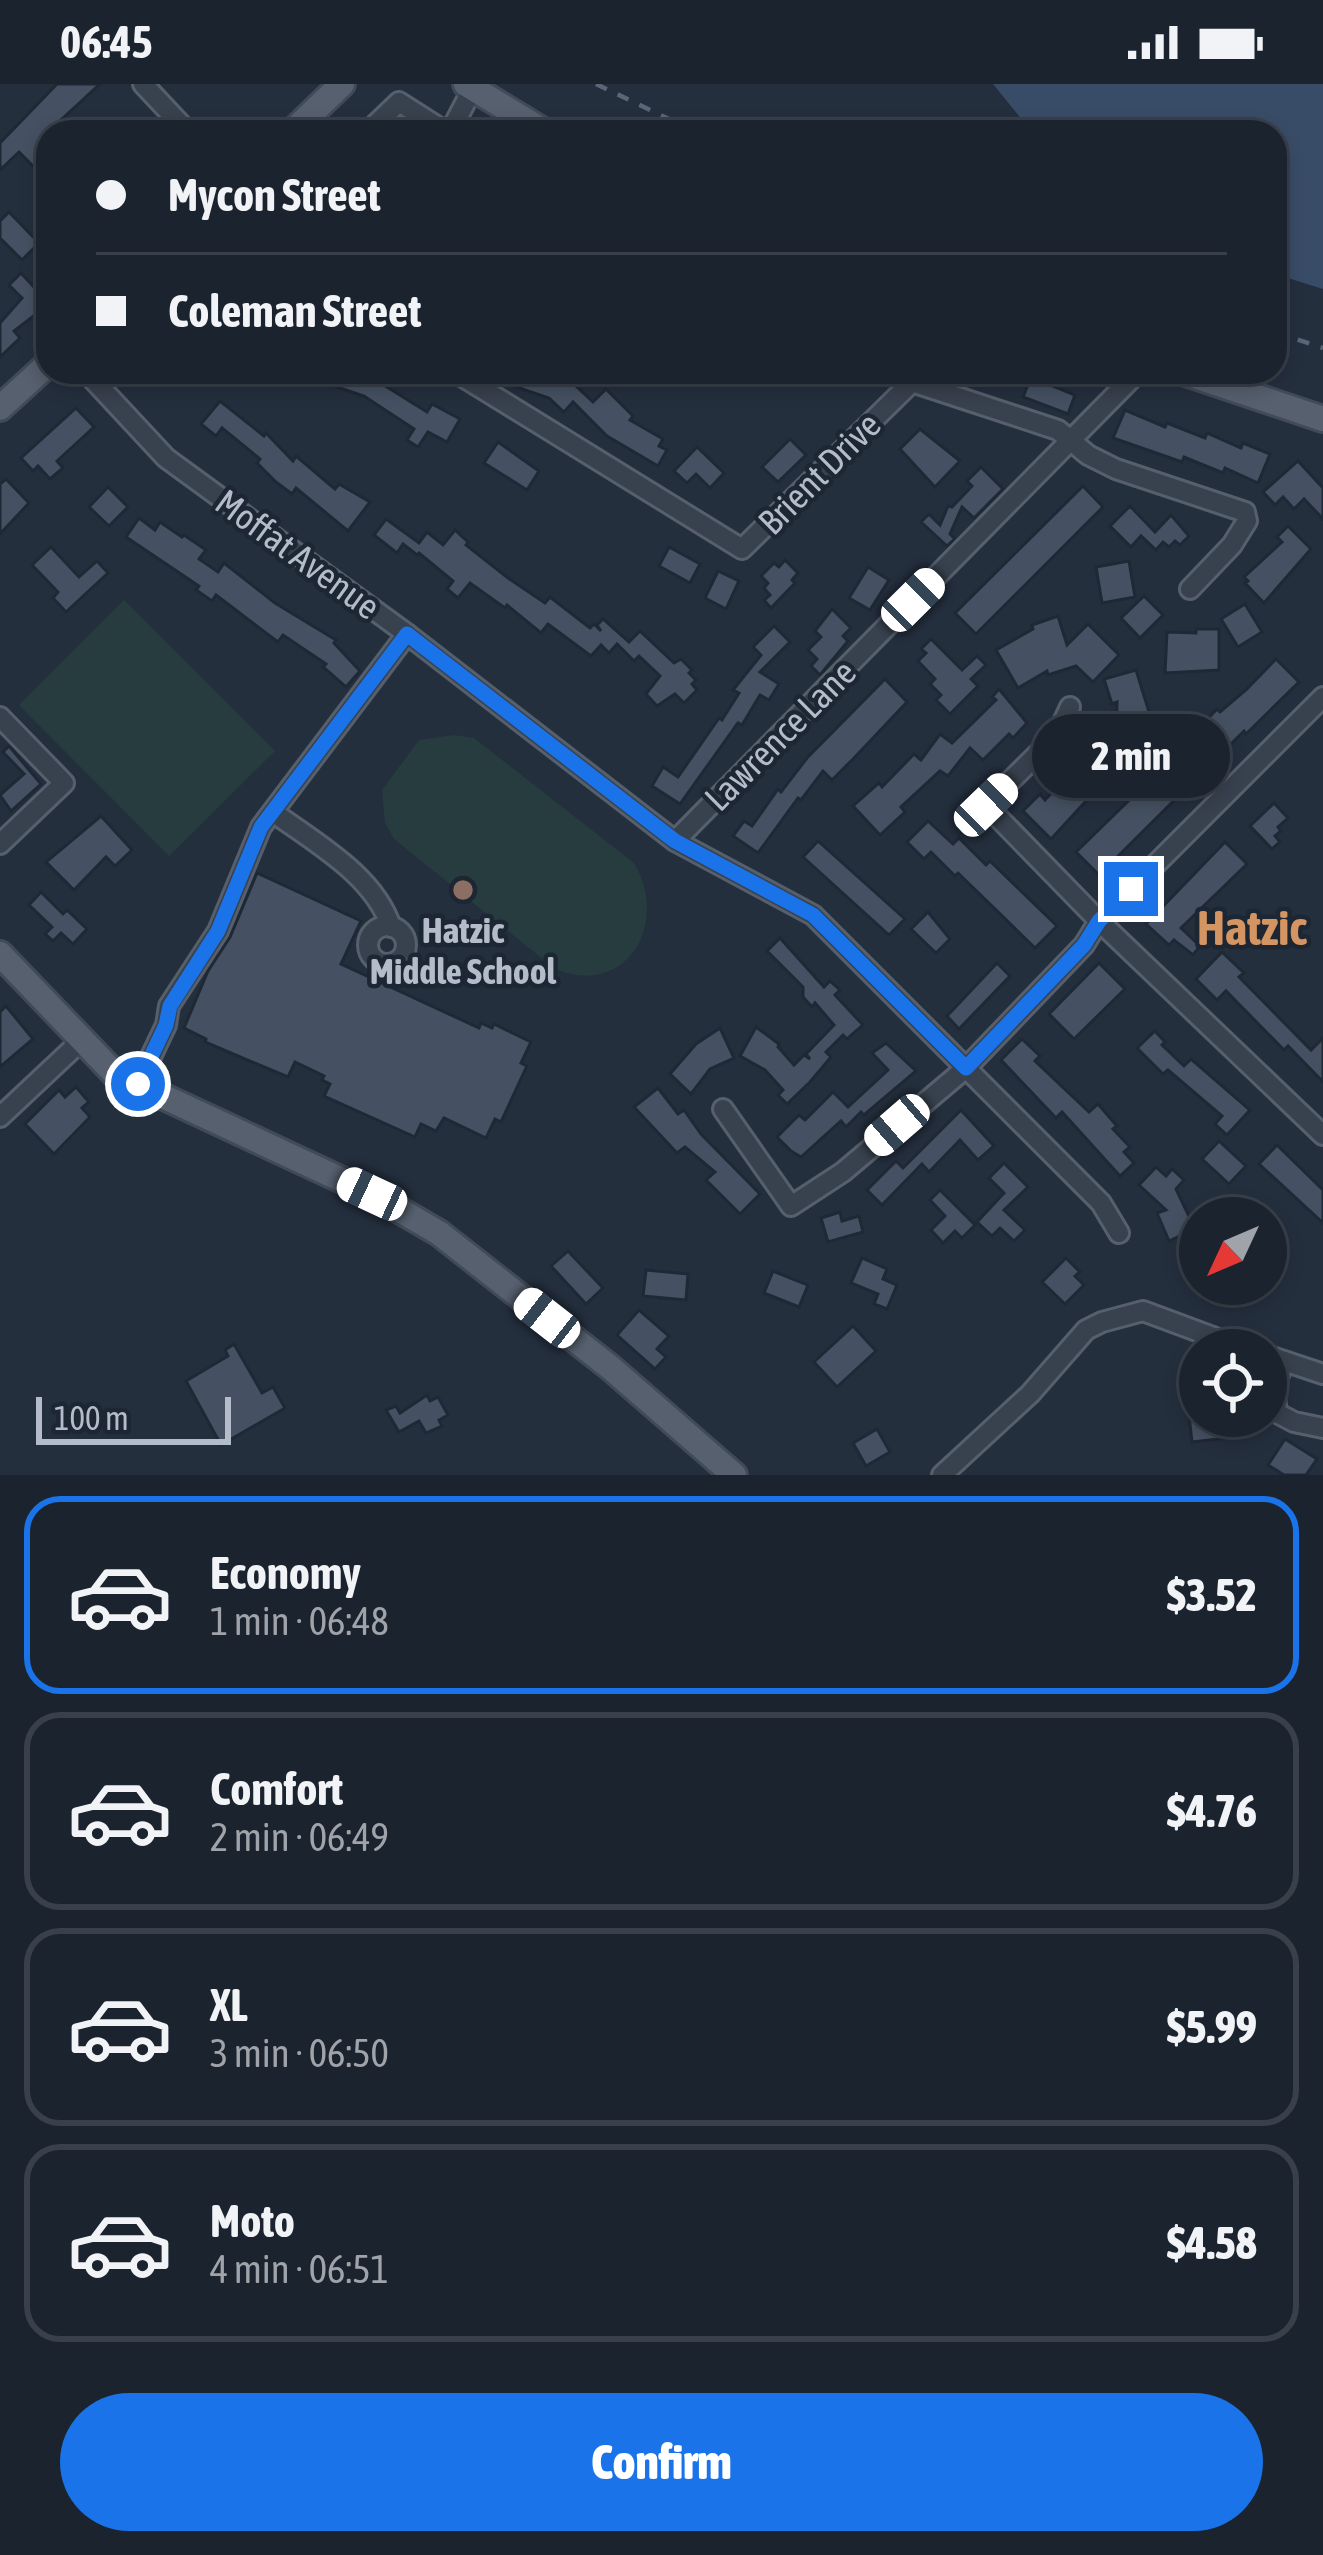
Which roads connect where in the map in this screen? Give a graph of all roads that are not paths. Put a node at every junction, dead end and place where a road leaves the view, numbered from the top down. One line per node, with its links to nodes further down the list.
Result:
1 (143, 84): 4 (street)
2 (342, 84): 5 (main road)
3 (470, 86): 8 (street); 9 (main road)
4 (177, 120)
5 (304, 120)
6 (380, 120): 7 (street)
7 (428, 120)
8 (454, 120)
9 (523, 120)
10 (36, 375): 17 (main road)
11 (97, 384): 21 (street, Moffat Avenue)
12 (474, 384): 13 (street, Brient Drive)
13 (909, 384)
14 (917, 384): 19 (street, Brient Drive)
15 (1126, 384): 19 (street, Lawrence Lane)
16 (1220, 384): 18 (main road)
17 (1, 406)
18 (1323, 418)
19 (1071, 439): 20 (street); 26 (street, Lawrence Lane)
20 (1190, 589)
21 (407, 634): 25 (street); 26 (street, Moffat Avenue)
22 (1323, 698): 28 (street)
23 (1070, 707): 28 (street)
24 (0, 717): 27 (street)
25 (273, 812): 29 (street); 33 (street)
26 (675, 841): 32 (street, Moffat Avenue)
27 (0, 844)
28 (1099, 921): 32 (street); 36 (street)
29 (391, 927)
30 (0, 953): 31 (main road)
31 (82, 1040): 33 (main road); 35 (street)
32 (966, 1068): 34 (street); 37 (street, Moffat Avenue)
33 (138, 1084): 43 (main road)
34 (724, 1109)
35 (0, 1117)
36 (1323, 1135)
37 (1119, 1233)
38 (1193, 1329): 44 (street)
39 (1287, 1362): 40 (street)
40 (1323, 1374)
41 (1287, 1417): 42 (street)
42 (1323, 1428)
43 (734, 1475)
44 (942, 1475)

